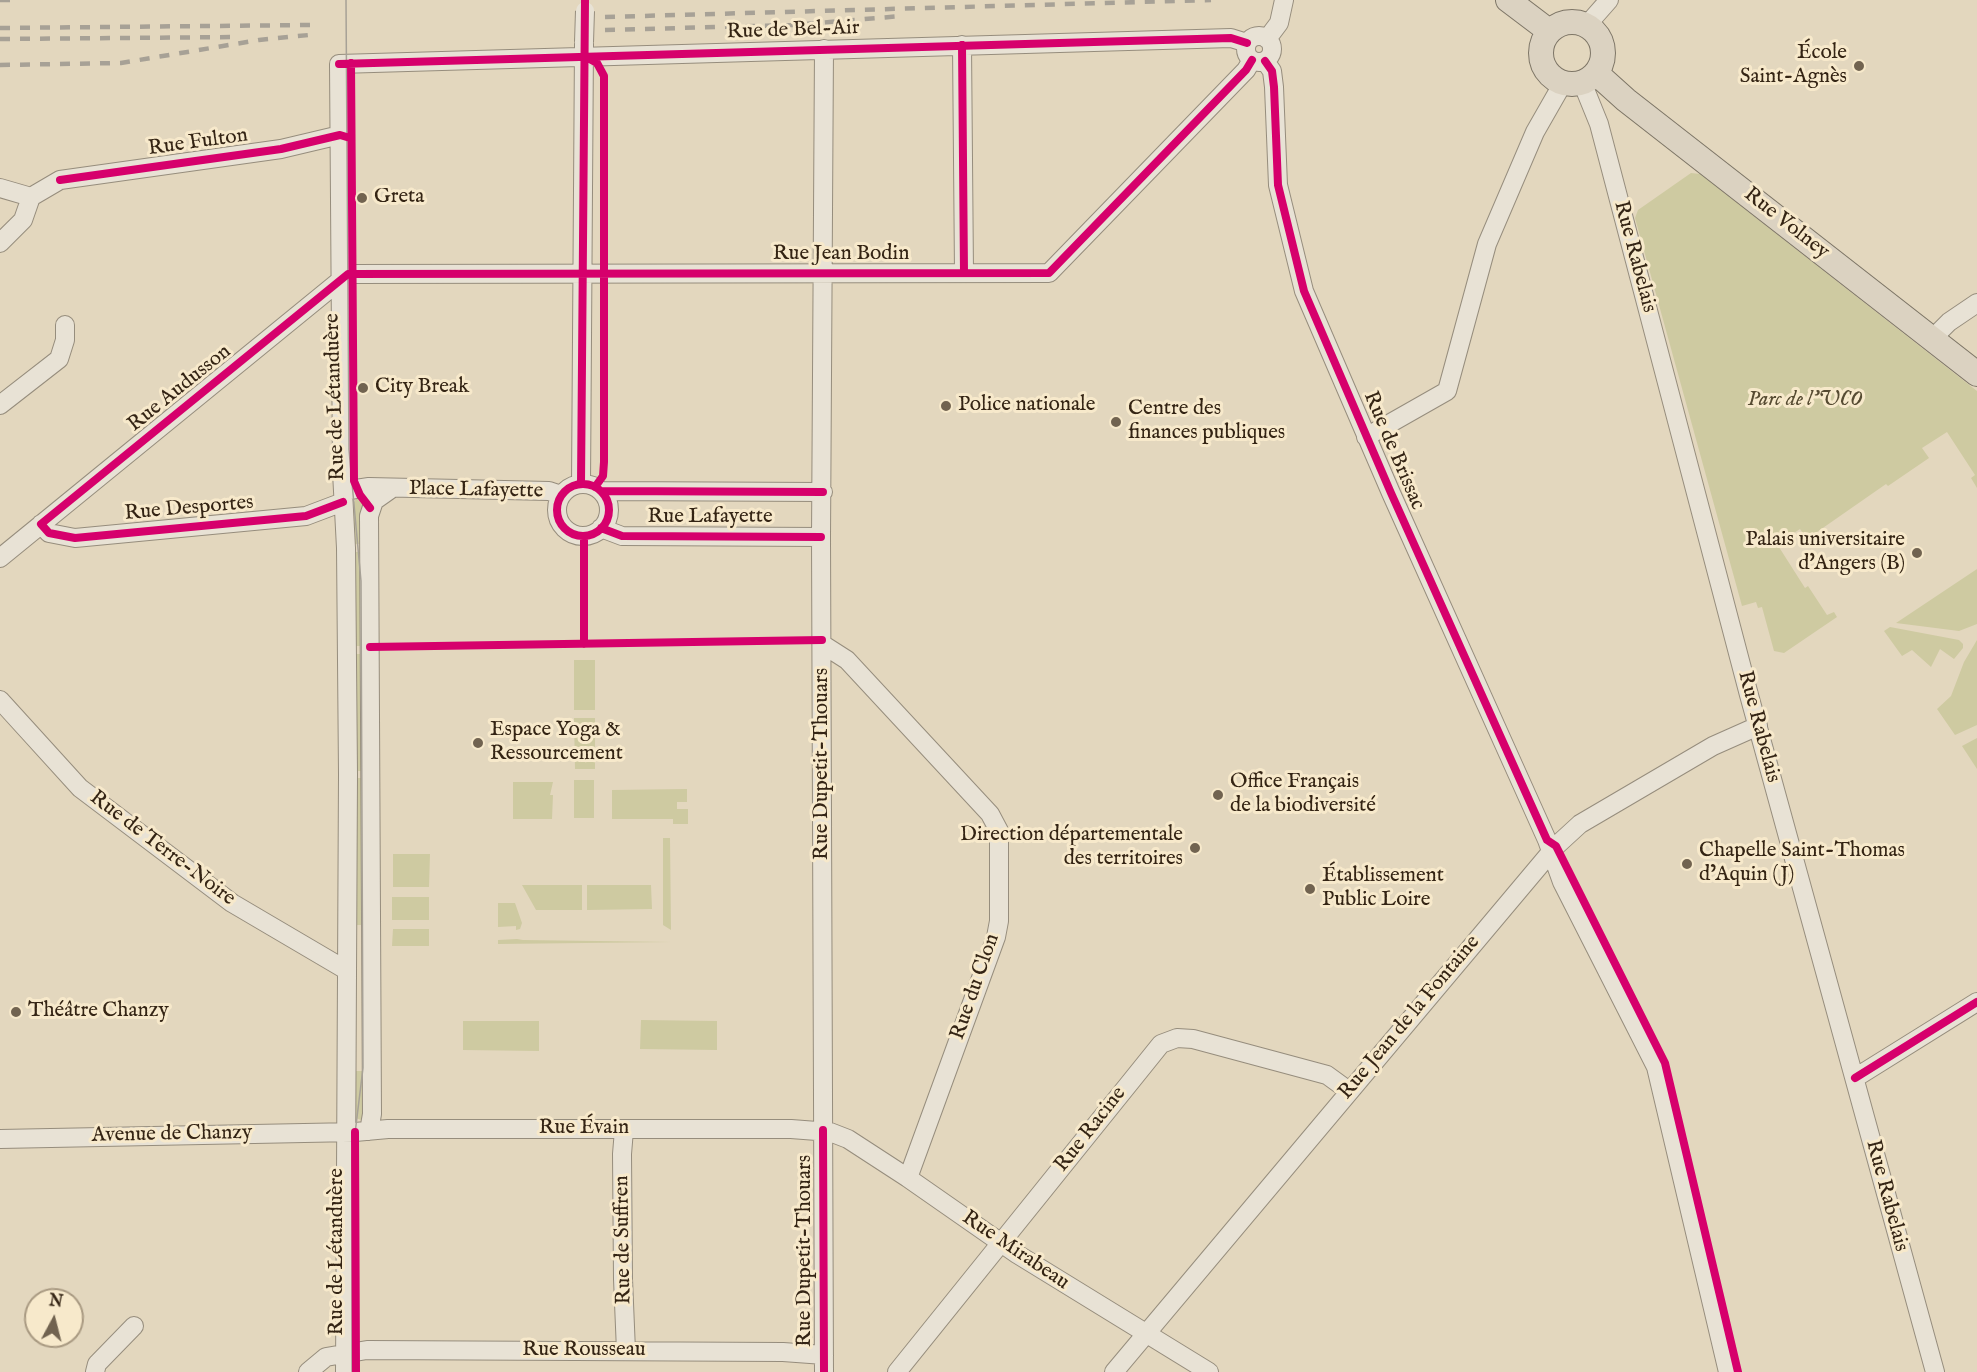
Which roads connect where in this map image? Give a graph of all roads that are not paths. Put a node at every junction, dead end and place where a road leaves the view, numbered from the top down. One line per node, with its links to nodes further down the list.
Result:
1 (1284, 0): 7 (street)
2 (1508, 0): 6 (main road)
3 (1609, 0): 5 (street)
4 (585, 5): 10 (street, bridge)
5 (1587, 25): 6 (main road); 13 (main road)
6 (1549, 30): 13 (main road)
7 (1272, 32): 8 (street); 12 (street)
8 (1247, 43): 9 (street, Rue de Bel-Air); 12 (street, Rue de Brissac)
9 (962, 45): 11 (street, Rue de Bel-Air); 20 (street)
10 (584, 49): 11 (street, Rue de Bel-Air); 14 (street, Rue de Bel-Air); 18 (street)
11 (824, 49): 19 (street, Rue Dupetit-Thouars)
12 (1259, 61): 20 (street, Rue Jean Bodin); 27 (street, Rue de Brissac)
13 (1580, 79): 24 (main road, Rue Volney); 27 (street); 40 (street, Rue Rabelais)
14 (340, 135): 16 (street, Rue Fulton); 21 (street)
15 (0, 188): 16 (street)
16 (30, 197): 17 (street)
17 (0, 243)
18 (584, 273): 19 (street, Rue Jean Bodin); 21 (street, Rue Jean Bodin); 28 (street)
19 (824, 273): 20 (street, Rue Jean Bodin); 31 (street, Rue Dupetit-Thouars)
20 (964, 273)
21 (340, 280): 33 (street); 34 (street, Rue Audusson)
22 (1977, 303): 24 (street)
23 (65, 326): 26 (street)
24 (1932, 339): 25 (main road, Rue Volney)
25 (1977, 374)
26 (0, 405)
27 (1366, 437): 41 (street, Rue de Brissac)
28 (581, 483): 30 (street); 32 (street)
29 (391, 489): 32 (street, Place Lafayette); 33 (street, Place Lafayette); 48 (street, Place Lafayette)
30 (601, 491): 31 (street, Rue Lafayette); 35 (street)
31 (823, 492): 36 (street, Rue Dupetit-Thouars)
32 (561, 495): 35 (street)
33 (343, 497): 34 (street, Rue Desportes); 42 (street)
34 (41, 524): 37 (street, Rue Audusson)
35 (601, 528): 36 (street, Rue Lafayette)
36 (821, 537): 38 (street, Rue Dupetit-Thouars)
37 (0, 558)
38 (822, 644): 47 (street, Rue Dupetit-Thouars); 51 (street, Rue du Clon)
39 (0, 700): 42 (street, Rue de Terre-Noire)
40 (1758, 726): 41 (street, Rue Jean de la Fontaine); 44 (street, Rue Rabelais)
41 (1550, 852): 45 (street, Rue Jean de la Fontaine); 63 (street, Rue de Brissac)
42 (346, 970): 49 (street)
43 (1977, 1002): 44 (street)
44 (1855, 1078): 64 (street, Rue Rabelais)
45 (1349, 1090): 52 (street, Rue Racine); 54 (street, Rue Jean de la Fontaine)
46 (624, 1130): 47 (street, Rue Évain); 48 (street, Rue Évain); 55 (street, Rue de Suffren)
47 (823, 1130): 51 (street, Rue Mirabeau); 56 (street, Rue Dupetit-Thouars)
48 (369, 1131): 49 (street, Rue Évain)
49 (345, 1132): 50 (street, Avenue de Chanzy); 57 (street)
50 (0, 1139)
51 (908, 1178): 52 (street, Rue Mirabeau)
52 (1002, 1244): 54 (street, Rue Mirabeau); 60 (street, Rue Racine)
53 (134, 1326): 58 (street)
54 (1147, 1333): 61 (street, Rue Jean de la Fontaine); 62 (street, Rue Mirabeau)
55 (626, 1351): 56 (street, Rue Rousseau); 57 (street, Rue Rousseau)
56 (824, 1363)
57 (345, 1364): 59 (street, Rue Rousseau)
58 (95, 1372)
59 (308, 1372)
60 (897, 1372)
61 (1114, 1372)
62 (1209, 1372)
63 (1728, 1372)
64 (1935, 1372)

